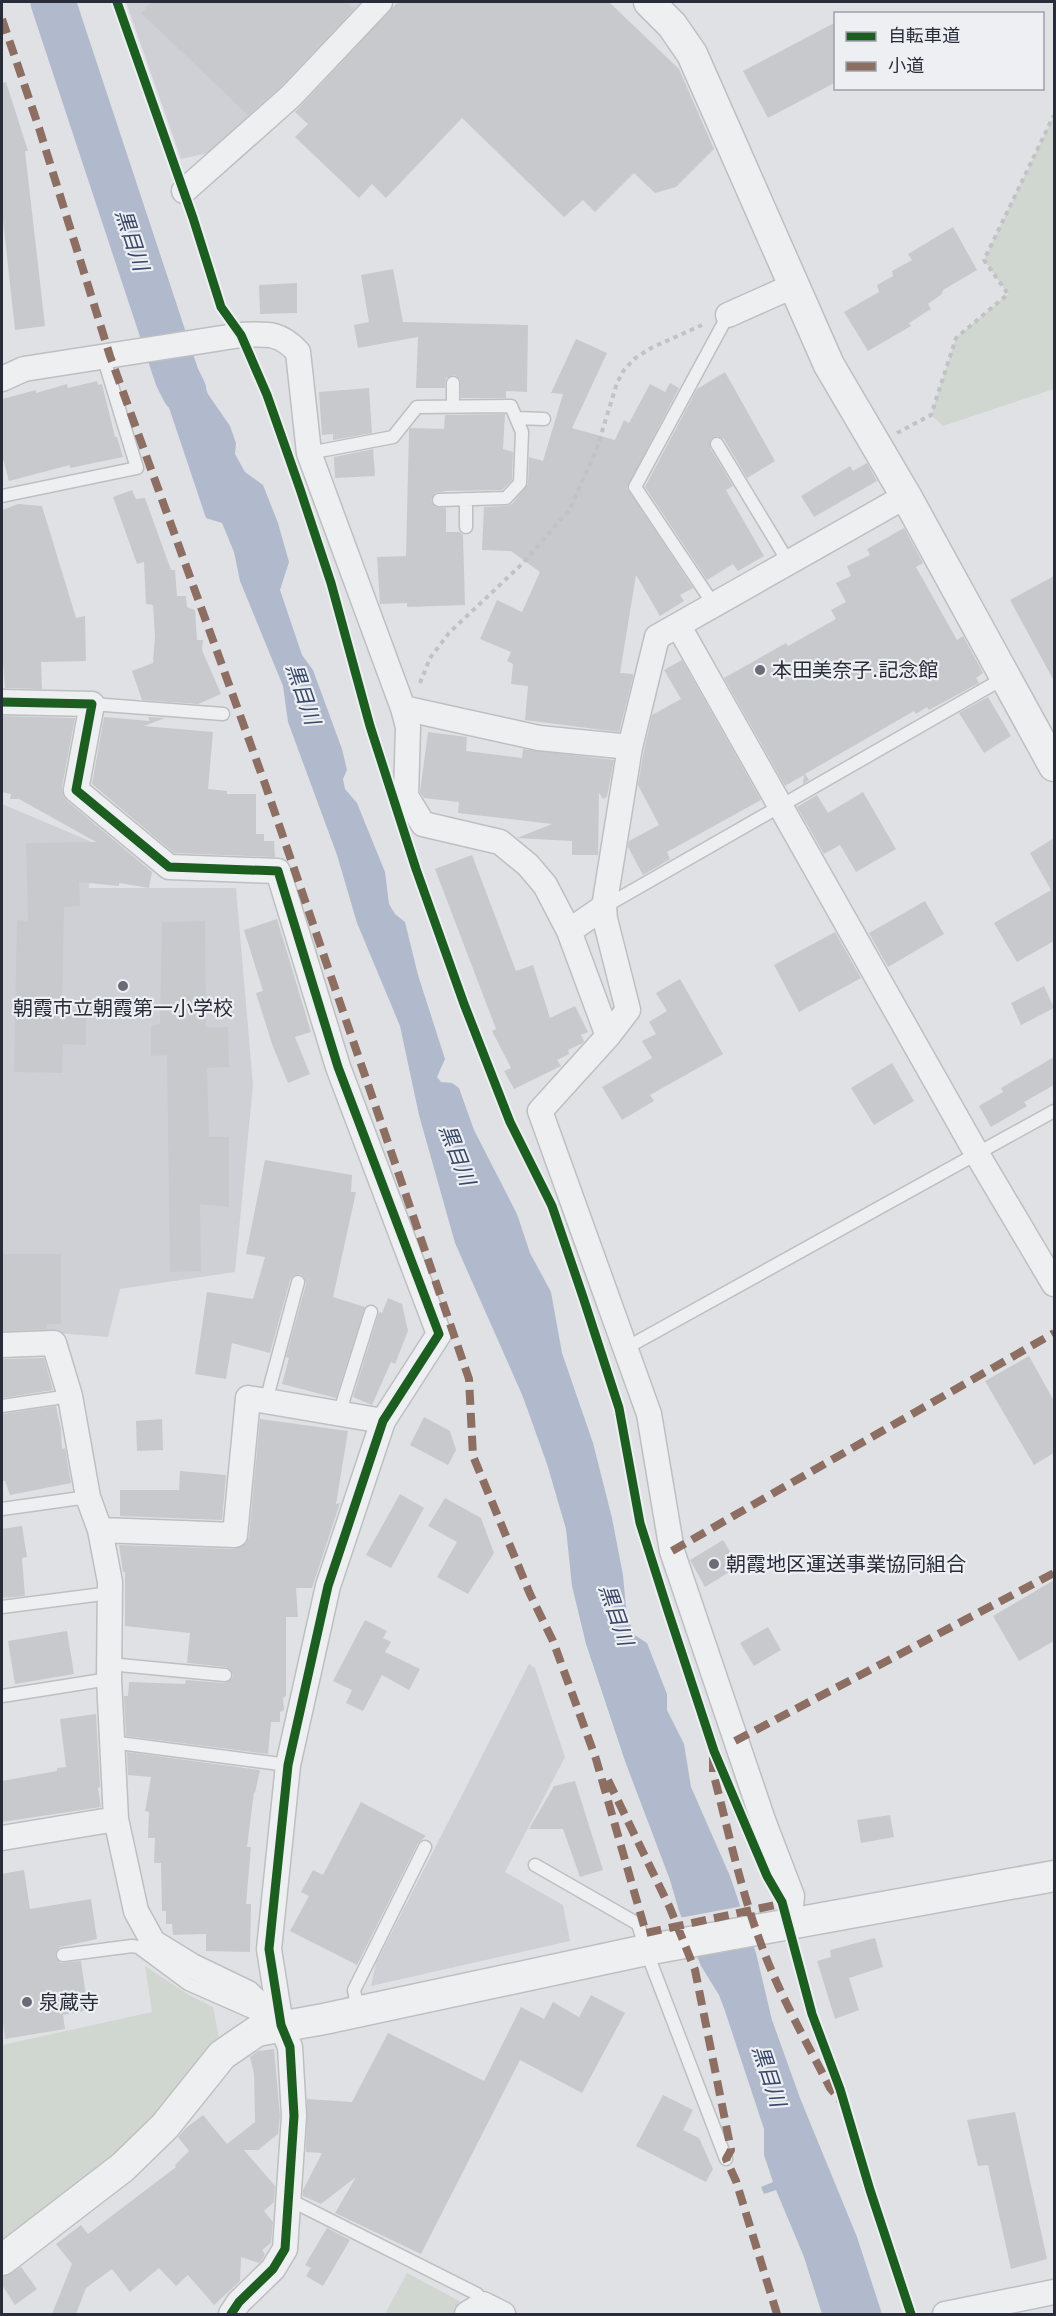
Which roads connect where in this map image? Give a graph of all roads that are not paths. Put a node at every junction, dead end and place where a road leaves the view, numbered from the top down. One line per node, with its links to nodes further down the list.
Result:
1 (380, 2): 3 (street)
2 (648, 2): 4 (street)
3 (184, 191)
4 (793, 286): 5 (street); 15 (street)
5 (728, 315): 20 (lane)
6 (108, 356): 7 (street); 13 (street); 14 (lane)
7 (2, 379)
8 (453, 383): 9 (lane)
9 (453, 406): 10 (lane); 13 (lane)
10 (516, 418): 11 (lane); 16 (lane)
11 (544, 420)
12 (717, 444): 19 (lane)
13 (309, 453): 25 (street)
14 (2, 496)
15 (906, 496): 19 (street); 22 (street)
16 (466, 499): 17 (lane); 18 (lane)
17 (439, 500)
18 (466, 527)
19 (789, 562): 20 (street)
20 (714, 605): 21 (street)
21 (678, 625): 27 (street); 29 (street)
22 (1006, 676): 28 (street); 29 (lane)
23 (2, 702): 24 (street)
24 (92, 704): 26 (lane); 44 (street)
25 (403, 708): 27 (street); 31 (street)
26 (223, 714)
27 (630, 747): 30 (street)
28 (1054, 766)
29 (780, 806): 30 (lane); 34 (street)
30 (604, 907): 31 (street); 32 (street)
31 (569, 931): 32 (street)
32 (608, 1036): 39 (street)
33 (1054, 1111): 34 (lane)
34 (977, 1154): 36 (street); 39 (lane)
35 (298, 1282): 41 (lane)
36 (1054, 1284)
37 (371, 1312): 43 (lane)
38 (2, 1345): 40 (street)
39 (626, 1348): 60 (street)
40 (70, 1396): 42 (lane); 45 (street)
41 (266, 1401): 43 (street); 47 (street)
42 (2, 1406)
43 (339, 1414): 44 (street)
44 (383, 1421): 54 (street)
45 (88, 1497): 46 (lane); 47 (street)
46 (2, 1509)
47 (100, 1530): 48 (street)
48 (110, 1593): 49 (lane); 50 (street)
49 (2, 1607)
50 (109, 1671): 51 (lane); 52 (lane); 53 (street)
51 (225, 1675)
52 (2, 1696)
53 (111, 1742): 54 (lane); 55 (street)
54 (288, 1766): 64 (street)
55 (116, 1819): 56 (street); 64 (street)
56 (2, 1838)
57 (425, 1847): 63 (lane)
58 (535, 1865): 61 (lane)
59 (1054, 1876): 60 (street)
60 (789, 1925): 61 (street)
61 (653, 1949): 63 (street); 65 (lane)
62 (63, 1955): 64 (lane)
63 (358, 2011): 64 (street)
64 (281, 2025): 66 (street); 67 (street)
65 (726, 2159)
66 (290, 2200): 69 (lane); 70 (street)
67 (2, 2260)
68 (1054, 2292): 71 (street)
69 (484, 2311)
70 (231, 2314)
71 (945, 2314)

